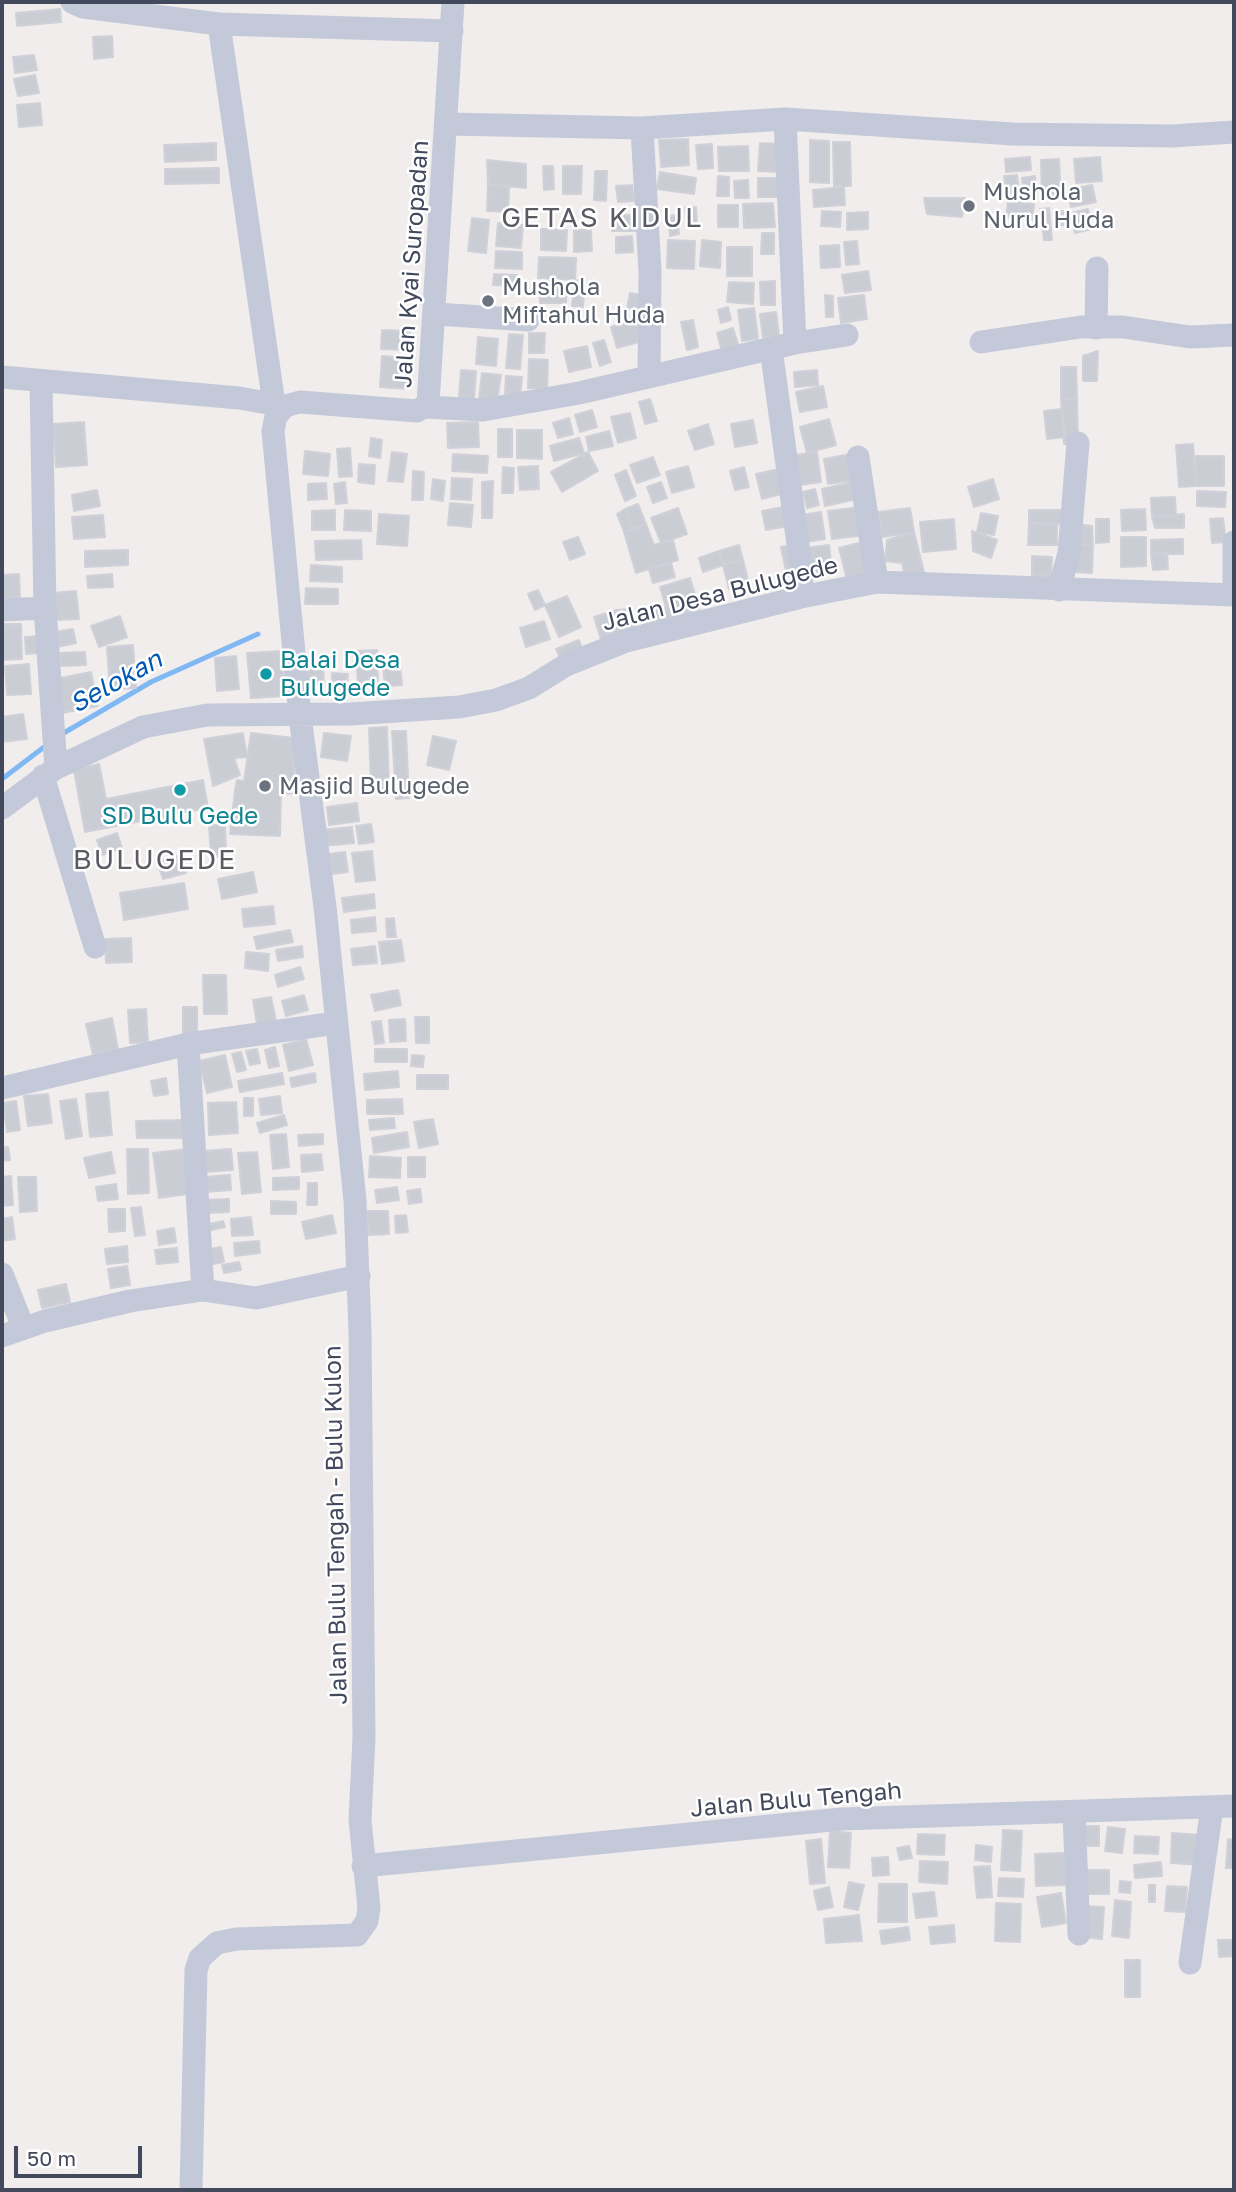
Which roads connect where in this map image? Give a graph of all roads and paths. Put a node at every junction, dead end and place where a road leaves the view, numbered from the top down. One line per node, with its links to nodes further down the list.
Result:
1 (72, 2): 3 (street)
2 (453, 2): 4 (street, Jalan Kyai Suropadan)
3 (219, 24): 4 (street); 21 (street)
4 (452, 31): 6 (street, Jalan Kyai Suropadan)
5 (785, 119): 7 (street); 8 (street); 16 (street)
6 (448, 124): 7 (street); 10 (street, Jalan Kyai Suropadan)
7 (642, 128): 18 (street)
8 (1234, 132)
9 (1097, 268): 12 (street)
10 (436, 314): 11 (street); 22 (street, Jalan Kyai Suropadan)
11 (528, 320)
12 (1096, 321): 14 (street); 15 (street)
13 (847, 335): 16 (street)
14 (1234, 335)
15 (981, 342)
16 (795, 343): 17 (street)
17 (772, 363): 18 (street); 29 (street)
18 (649, 376): 22 (street)
19 (2, 377): 20 (street, Jalan Kyai Suropadan)
20 (41, 382): 21 (street, Jalan Kyai Suropadan); 30 (street)
21 (279, 405): 22 (street, Jalan Kyai Suropadan); 32 (street)
22 (426, 407)
23 (1078, 443): 27 (street)
24 (858, 457): 26 (street)
25 (1234, 542): 28 (street)
26 (877, 582): 27 (street, Jalan Desa Bulugede); 29 (street, Jalan Desa Bulugede)
27 (1059, 590): 28 (street, Jalan Desa Bulugede)
28 (1234, 595)
29 (802, 597): 32 (street, Jalan Desa Bulugede)
30 (45, 608): 31 (street); 33 (street)
31 (2, 610)
32 (300, 716): 33 (street, Jalan Desa Bulugede); 36 (street, Jalan Bulu Tengah - Bulu Kulon)
33 (50, 772): 34 (street, Jalan Desa Bulugede); 35 (street)
34 (2, 808)
35 (95, 947)
36 (336, 1023): 37 (street); 40 (street, Jalan Bulu Tengah - Bulu Kulon)
37 (188, 1044): 38 (street); 41 (street)
38 (2, 1088)
39 (2, 1274): 42 (street)
40 (359, 1276): 41 (street); 45 (street, Jalan Bulu Tengah - Bulu Kulon)
41 (204, 1290): 42 (street)
42 (12, 1331)
43 (1223, 1807): 44 (street, Jalan Bulu Tengah); 47 (street)
44 (1074, 1814): 45 (street, Jalan Bulu Tengah); 46 (street)
45 (363, 1866): 48 (street, Jalan Bulu Tengah - Bulu Kulon)
46 (1079, 1934)
47 (1190, 1963)
48 (191, 2190)

